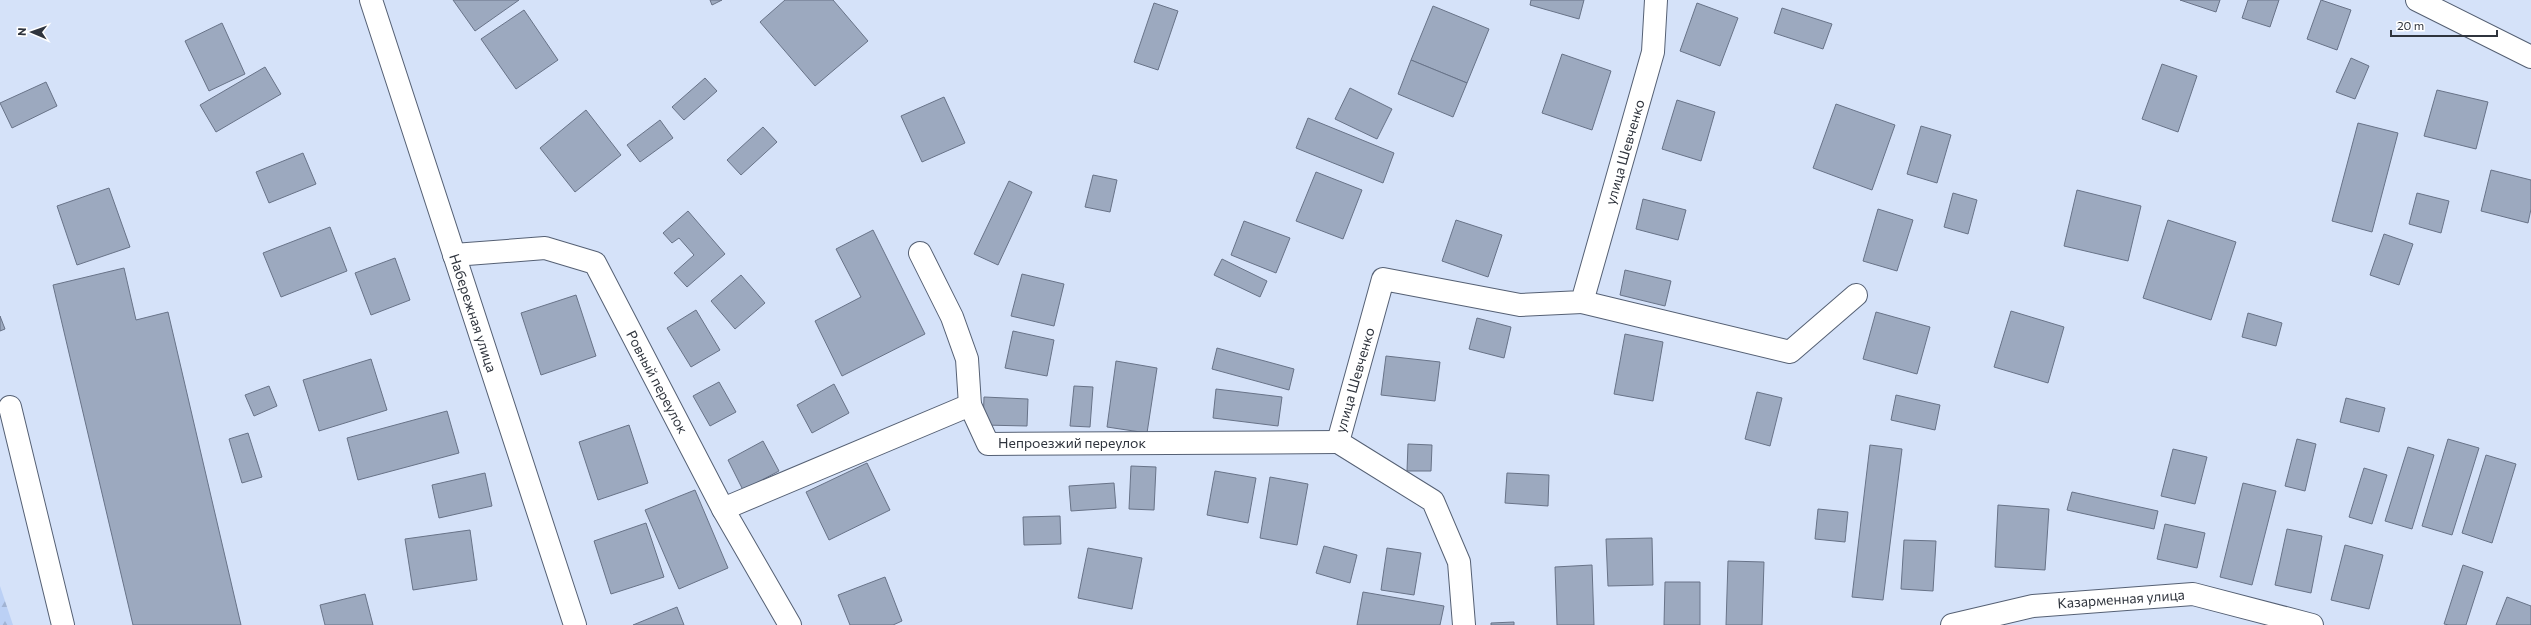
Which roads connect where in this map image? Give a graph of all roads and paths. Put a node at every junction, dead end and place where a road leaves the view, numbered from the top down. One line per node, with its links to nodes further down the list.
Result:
1 (371, 0): 6 (street, Набережная улица)
2 (1656, 0): 8 (street, улица Шевченко)
3 (2417, 0): 4 (street)
4 (2531, 56)
5 (920, 253): 9 (street, Непроезжий переулок)
6 (454, 256): 12 (street, Ровный переулок); 15 (street, Набережная улица)
7 (1856, 295): 8 (street, улица Шевченко)
8 (1582, 302): 11 (street, улица Шевченко)
9 (970, 405): 11 (street, Непроезжий переулок); 12 (street)
10 (10, 407): 14 (street)
11 (1338, 442): 17 (street, улица Шевченко)
12 (723, 509): 16 (street, Ровный переулок)
13 (2036, 616): 18 (street, Казарменная улица); 19 (street, Казарменная улица)
14 (64, 625)
15 (575, 625)
16 (790, 625)
17 (1464, 625)
18 (1952, 625)
19 (2312, 625)

